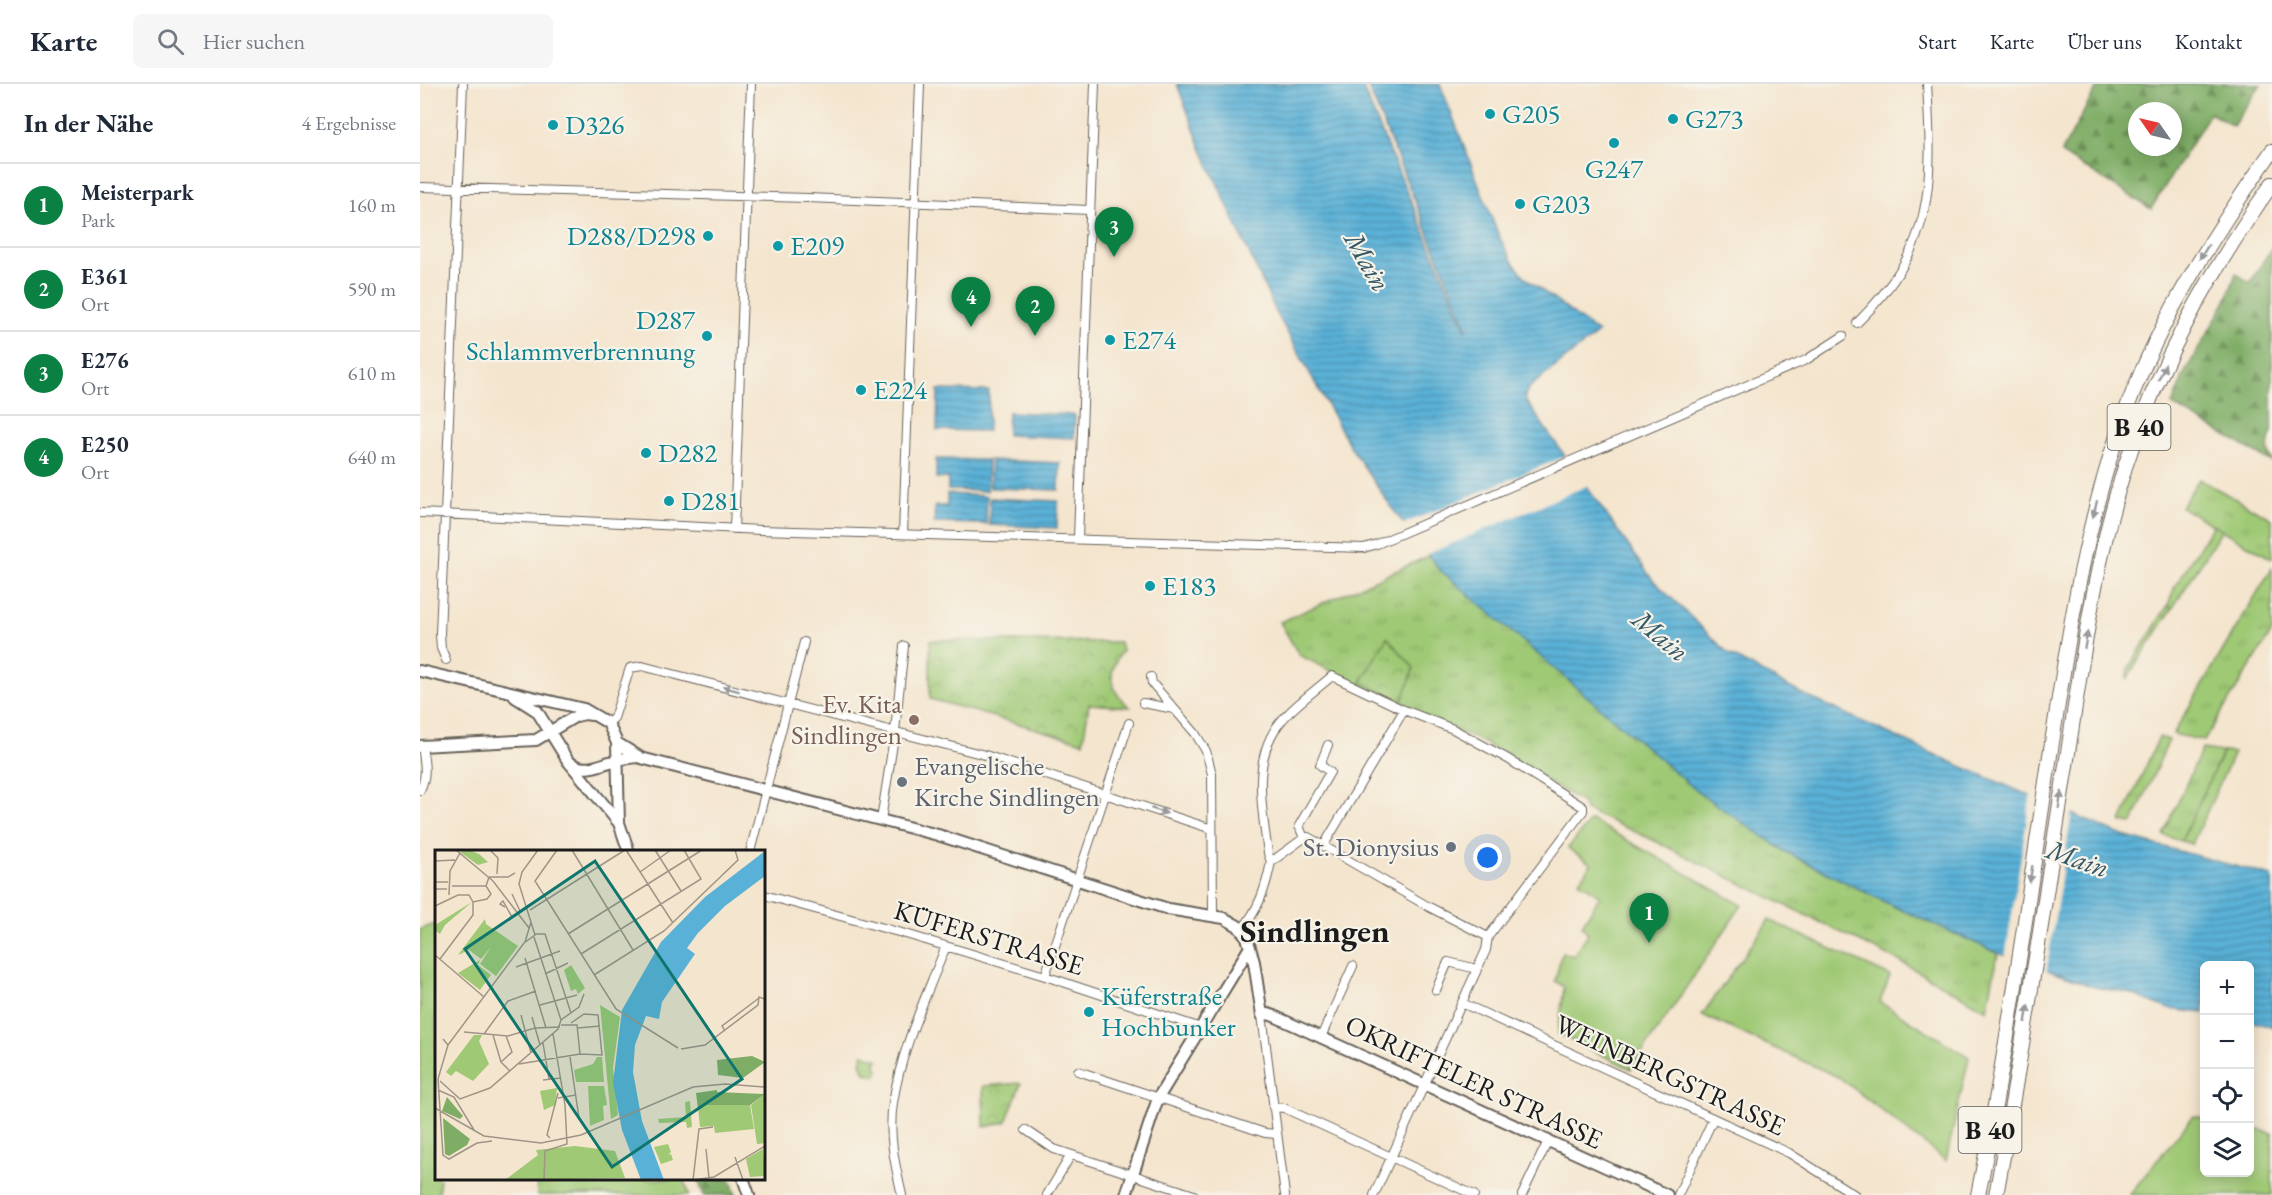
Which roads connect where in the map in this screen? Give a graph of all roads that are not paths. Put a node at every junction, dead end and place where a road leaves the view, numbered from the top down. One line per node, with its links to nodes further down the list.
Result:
1 (463, 84): 9 (street)
2 (751, 84): 10 (street)
3 (920, 84): 11 (street)
4 (1095, 84): 12 (street)
5 (1927, 84): 13 (street)
6 (2272, 152): 93 (highway, B 40, one-way to 93)
7 (2272, 184): 94 (highway, B 40, one-way to 7)
8 (420, 187): 9 (street)
9 (460, 189): 10 (street); 16 (street)
10 (747, 198): 11 (street); 17 (street)
11 (915, 204): 12 (street); 18 (street)
12 (1089, 210): 19 (street)
13 (1857, 323)
14 (1843, 336): 19 (street)
15 (420, 513): 16 (street)
16 (447, 514): 17 (street); 22 (street)
17 (735, 529): 18 (street)
18 (903, 534): 19 (street)
19 (1078, 538)
20 (804, 642): 27 (street)
21 (904, 645): 34 (street)
22 (446, 660)
23 (420, 671): 25 (street)
24 (1151, 677): 28 (street)
25 (493, 688): 30 (street); 35 (street)
26 (1143, 703): 28 (street)
27 (788, 704): 32 (street, one-way to 32); 34 (street); 44 (street)
28 (1175, 709): 48 (street)
29 (1404, 710): 50 (street); 53 (street); 58 (street)
30 (597, 715): 31 (street); 32 (street)
31 (569, 719): 35 (street); 39 (street)
32 (608, 723): 36 (street)
33 (1129, 723): 45 (street)
34 (895, 731): 45 (street); 46 (street)
35 (549, 733): 38 (street); 39 (street)
36 (616, 741): 40 (street); 41 (street); 42 (street)
37 (1328, 745): 49 (street)
38 (421, 746): 43 (street)
39 (565, 757): 42 (street); 47 (street)
40 (638, 757): 41 (street); 44 (street)
41 (617, 760): 42 (street); 47 (street)
42 (599, 766)
43 (420, 790)
44 (766, 790): 46 (street); 52 (street)
45 (1105, 794): 48 (street, one-way to 48); 54 (street)
46 (881, 820): 54 (street)
47 (619, 823): 51 (street)
48 (1212, 829): 56 (street)
49 (1304, 838): 50 (street); 53 (street)
50 (1324, 845): 58 (street)
51 (628, 850)
52 (751, 850)
53 (1271, 862): 57 (street)
54 (1077, 880): 56 (street); 63 (street)
55 (765, 895): 59 (street, KÜFERSTRASSE)
56 (1213, 915): 57 (street)
57 (1242, 929): 60 (street)
58 (1488, 937): 62 (street)
59 (946, 946): 63 (street, KÜFERSTRASSE); 82 (street)
60 (1250, 947): 66 (street); 67 (street)
61 (1353, 966): 68 (street)
62 (1477, 969): 64 (street); 65 (street)
63 (1045, 976): 67 (street, KÜFERSTRASSE)
64 (1436, 990)
65 (1462, 1003): 70 (street); 73 (street, WEINBERGSTRASSE)
66 (1262, 1016): 68 (street, OKRIFTELER STRASSE); 72 (street)
67 (1201, 1028): 71 (street)
68 (1321, 1037): 70 (street, OKRIFTELER STRASSE)
69 (1078, 1071): 71 (street)
70 (1424, 1084): 76 (street, OKRIFTELER STRASSE); 78 (street)
71 (1158, 1098): 75 (street); 79 (street)
72 (1274, 1107): 75 (street); 78 (street)
73 (1713, 1119): 91 (street); 92 (street, WEINBERGSTRASSE)
74 (1026, 1130): 77 (street)
75 (1277, 1134): 86 (street)
76 (1548, 1141): 89 (street); 90 (street, OKRIFTELER STRASSE)
77 (1071, 1155): 79 (street); 83 (street)
78 (1391, 1157): 87 (street); 88 (street)
79 (1132, 1175): 84 (street); 85 (street)
80 (743, 1180): 81 (street)
81 (749, 1195)
82 (902, 1195)
83 (1047, 1195)
84 (1126, 1195)
85 (1194, 1195)
86 (1285, 1195)
87 (1374, 1195)
88 (1474, 1195)
89 (1522, 1195)
90 (1667, 1195)
91 (1678, 1195)
92 (1855, 1195)
93 (1978, 1195)
94 (1996, 1195)

